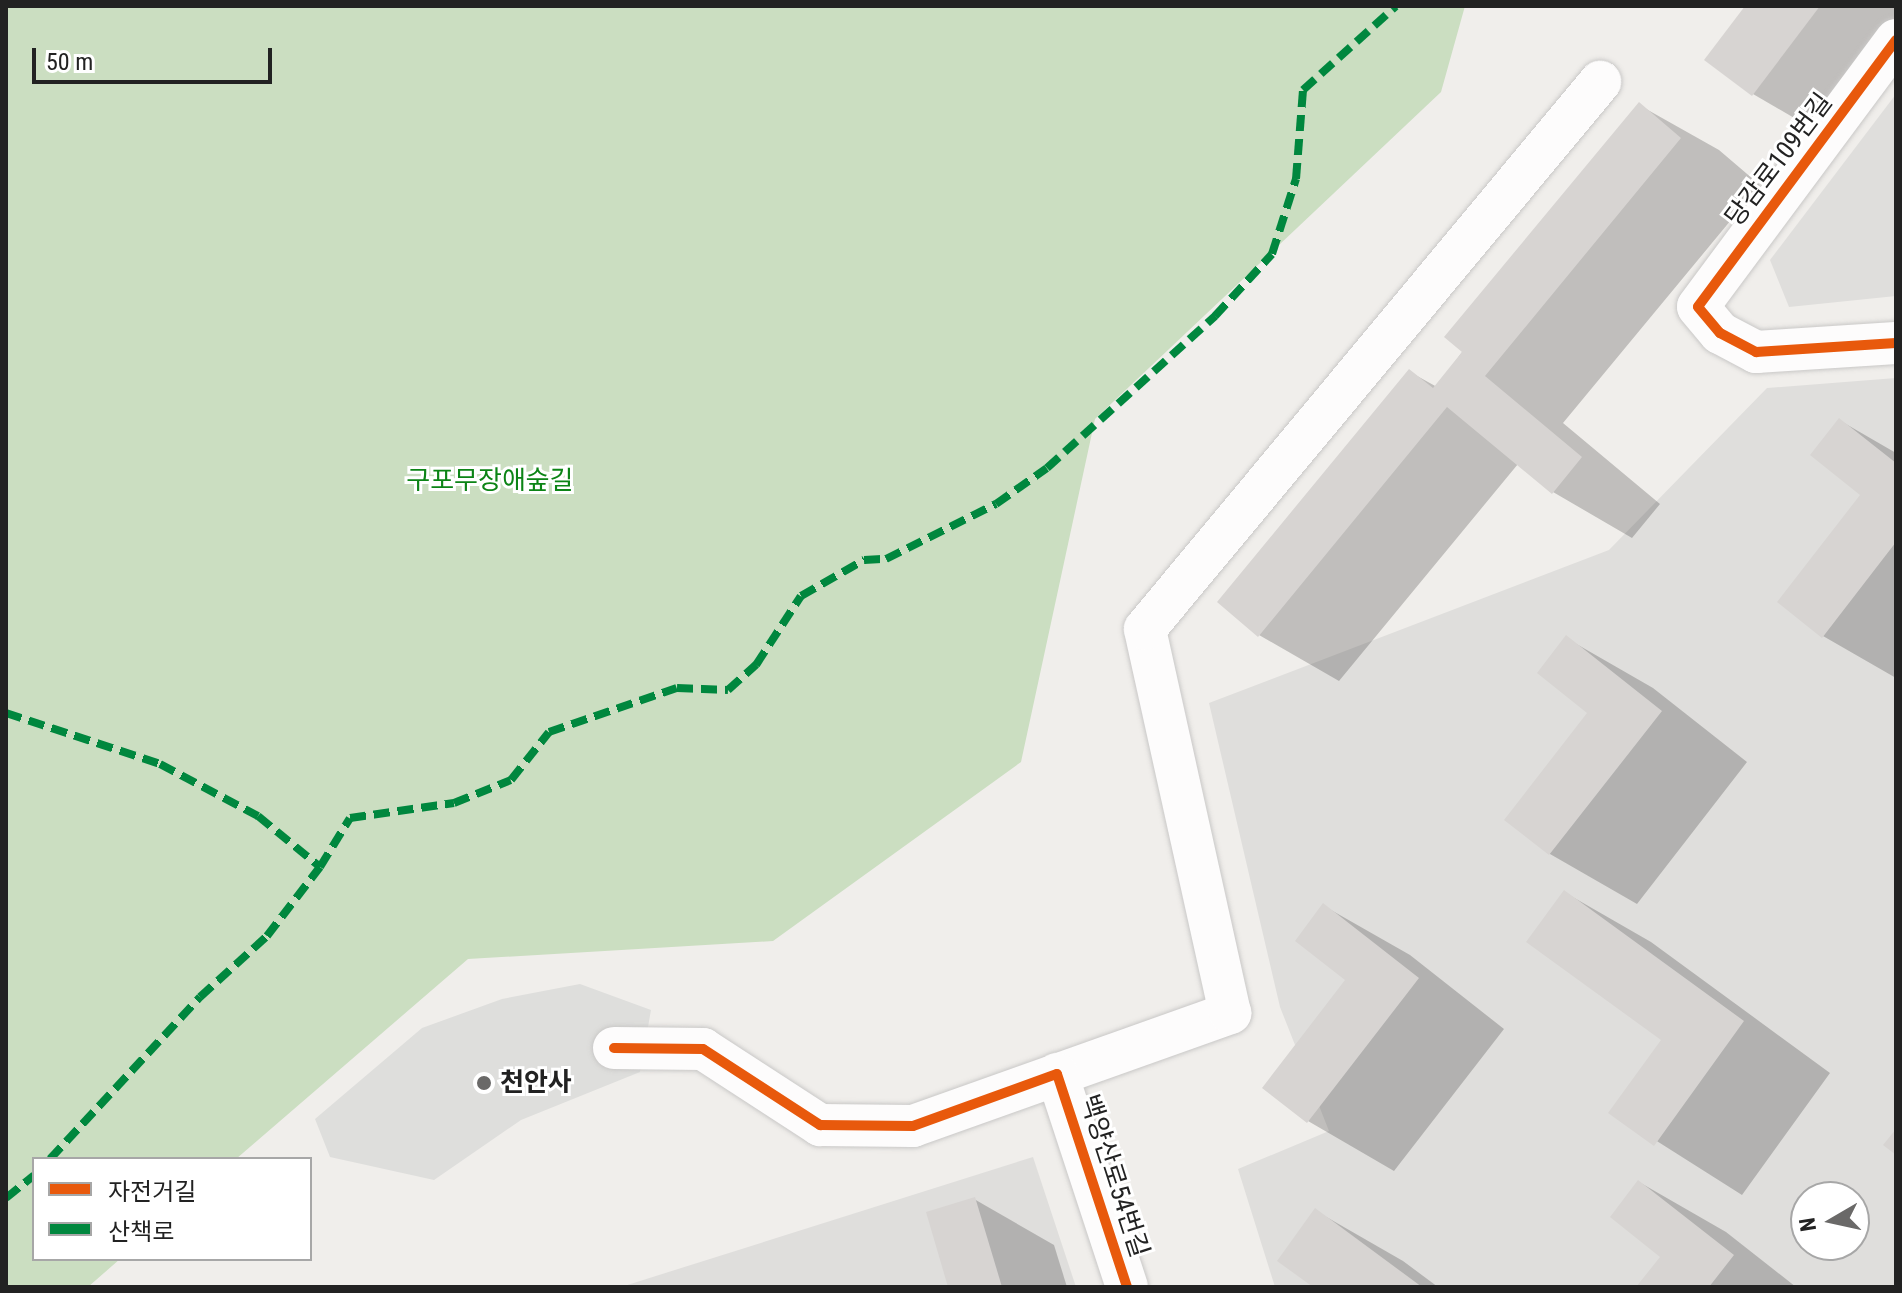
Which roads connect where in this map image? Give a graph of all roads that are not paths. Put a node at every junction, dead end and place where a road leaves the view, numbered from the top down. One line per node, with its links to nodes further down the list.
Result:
1 (1896, 40): 3 (street, 당감로109번길)
2 (1600, 82): 5 (street)
3 (1896, 343)
4 (614, 1048): 5 (street, 백양산로54번길)
5 (1057, 1074): 6 (street, 백양산로54번길)
6 (1127, 1287)

